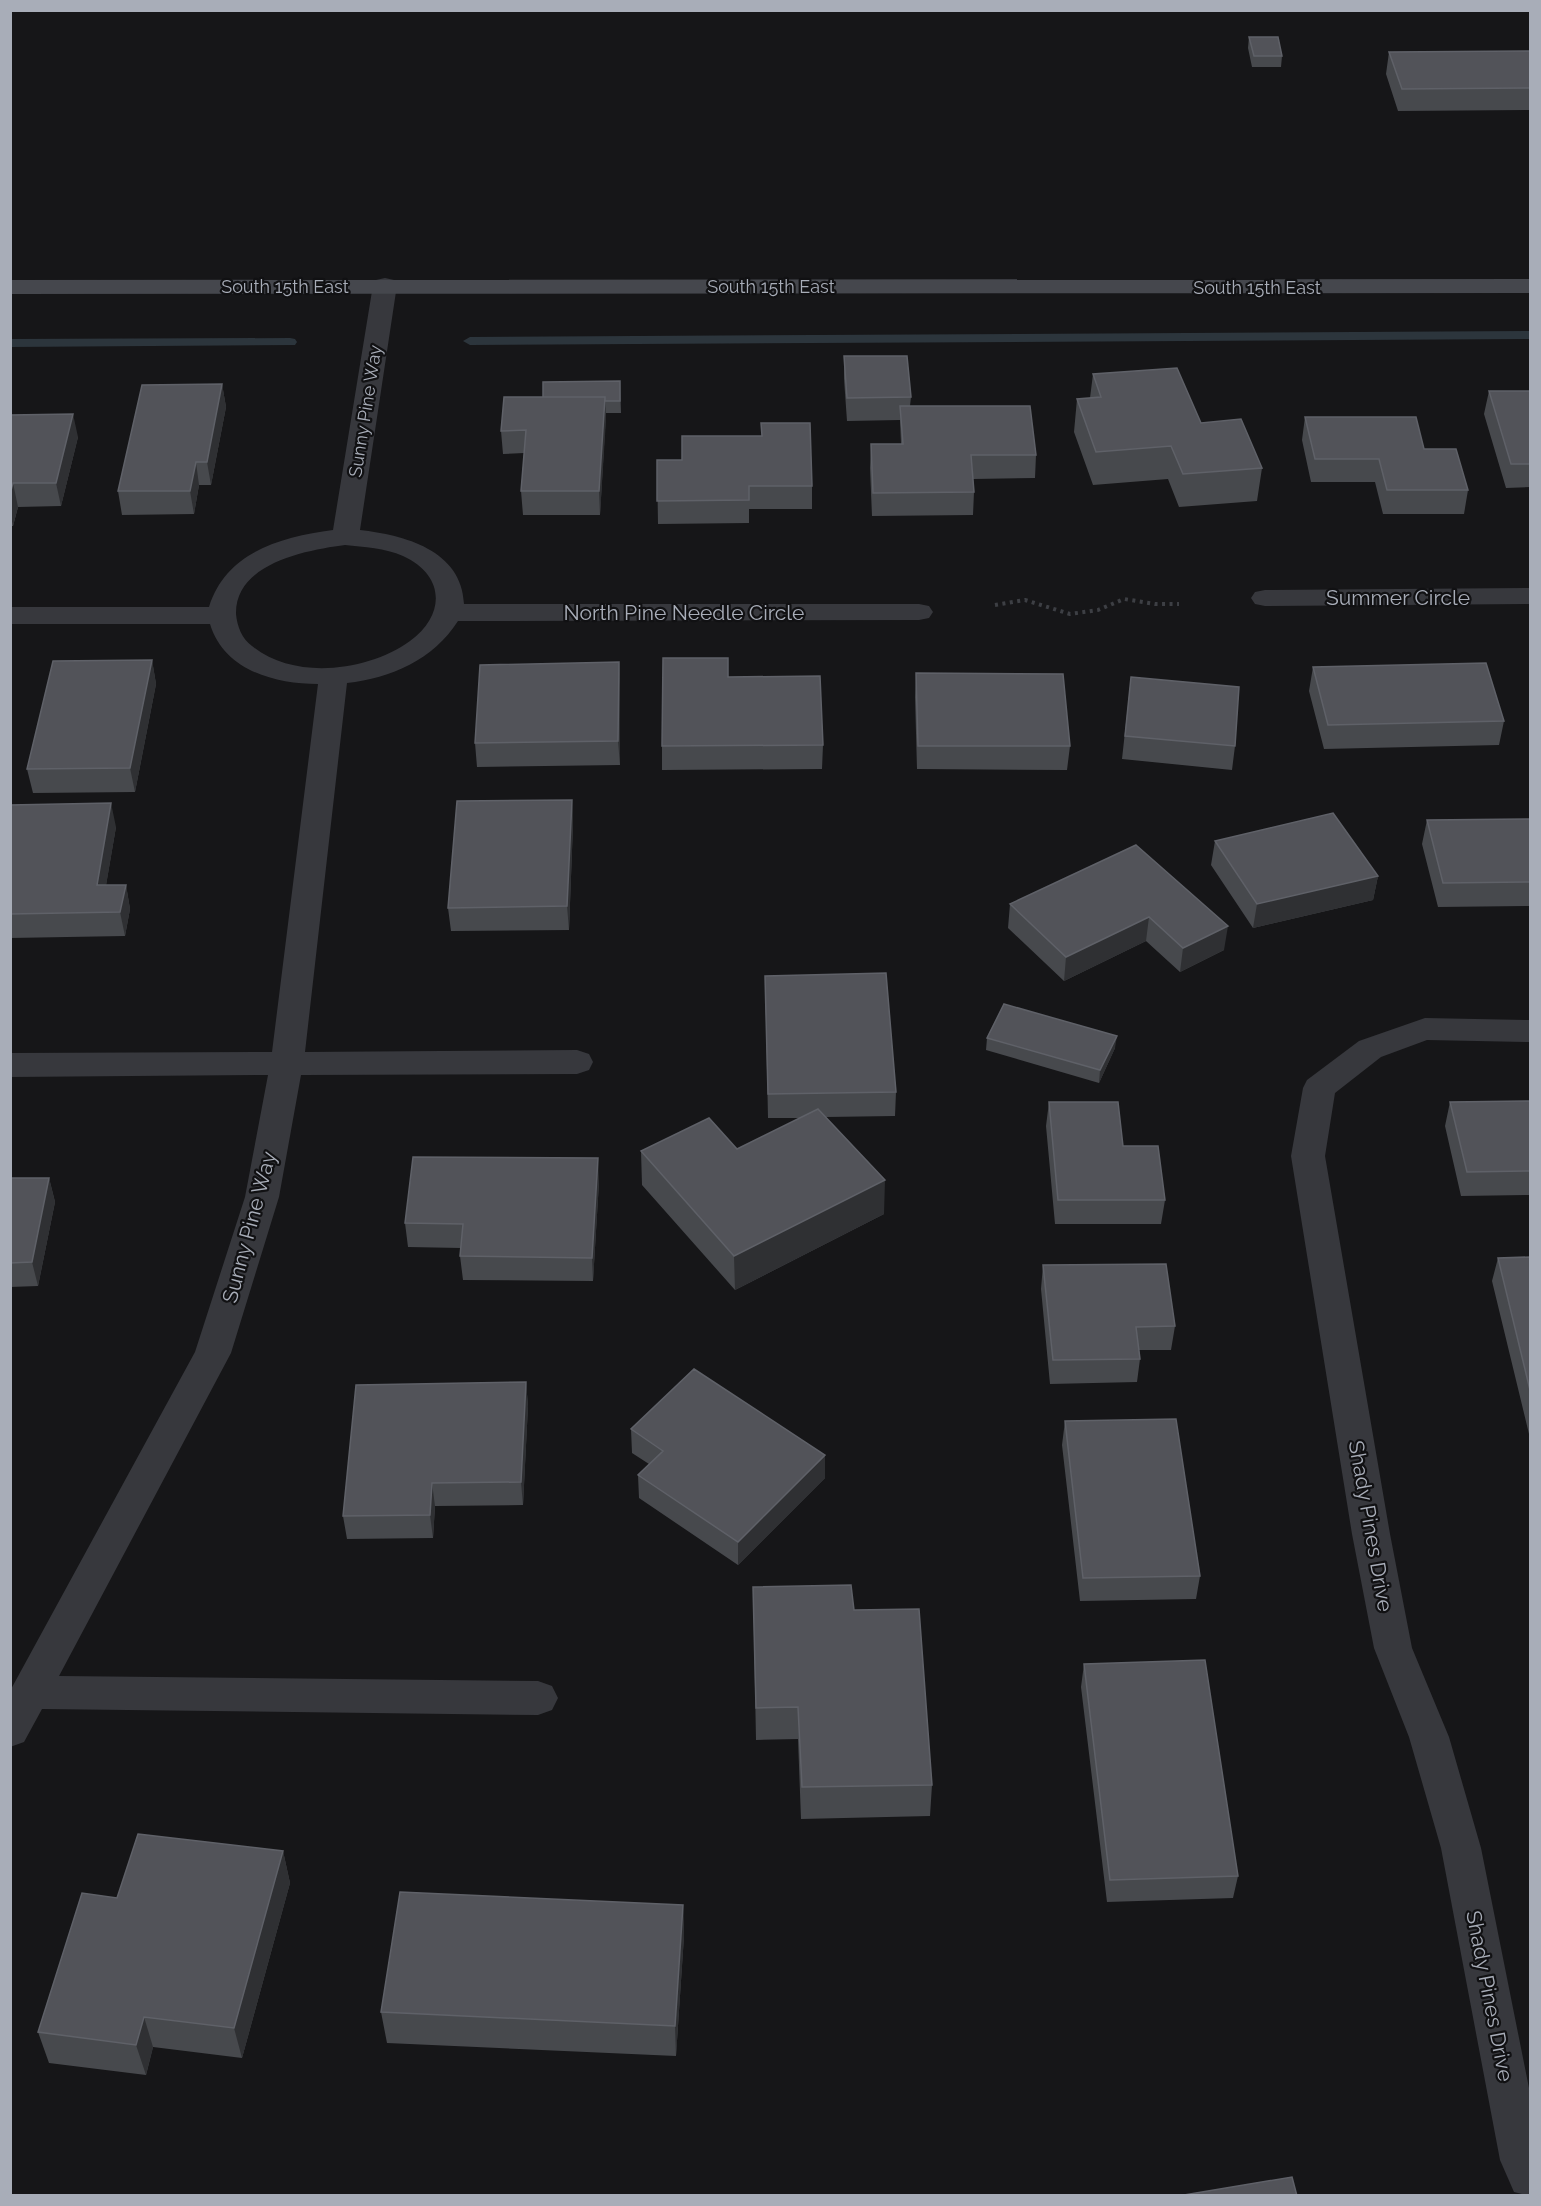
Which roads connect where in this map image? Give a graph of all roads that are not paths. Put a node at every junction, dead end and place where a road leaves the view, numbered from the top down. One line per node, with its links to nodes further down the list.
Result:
1 (385, 285): 2 (main road, South 15th East); 3 (main road, South 15th East); 4 (street, Sunny Pine Way)
2 (1530, 286)
3 (10, 287)
4 (345, 537): 8 (street); 9 (street)
5 (1530, 596): 6 (street, Summer Circle)
6 (1264, 598)
7 (919, 612): 8 (street, North Pine Needle Circle)
8 (449, 613): 11 (street)
9 (221, 615): 10 (street); 11 (street)
10 (10, 616)
11 (333, 676): 14 (street, Sunny Pine Way)
12 (1530, 1031): 19 (street, Shady Pines Drive)
13 (578, 1062): 14 (street)
14 (287, 1063): 15 (street); 16 (street, Sunny Pine Way)
15 (10, 1065)
16 (30, 1692): 17 (street); 18 (street, Sunny Pine Way)
17 (538, 1698)
18 (10, 1730)
19 (1530, 2177)

